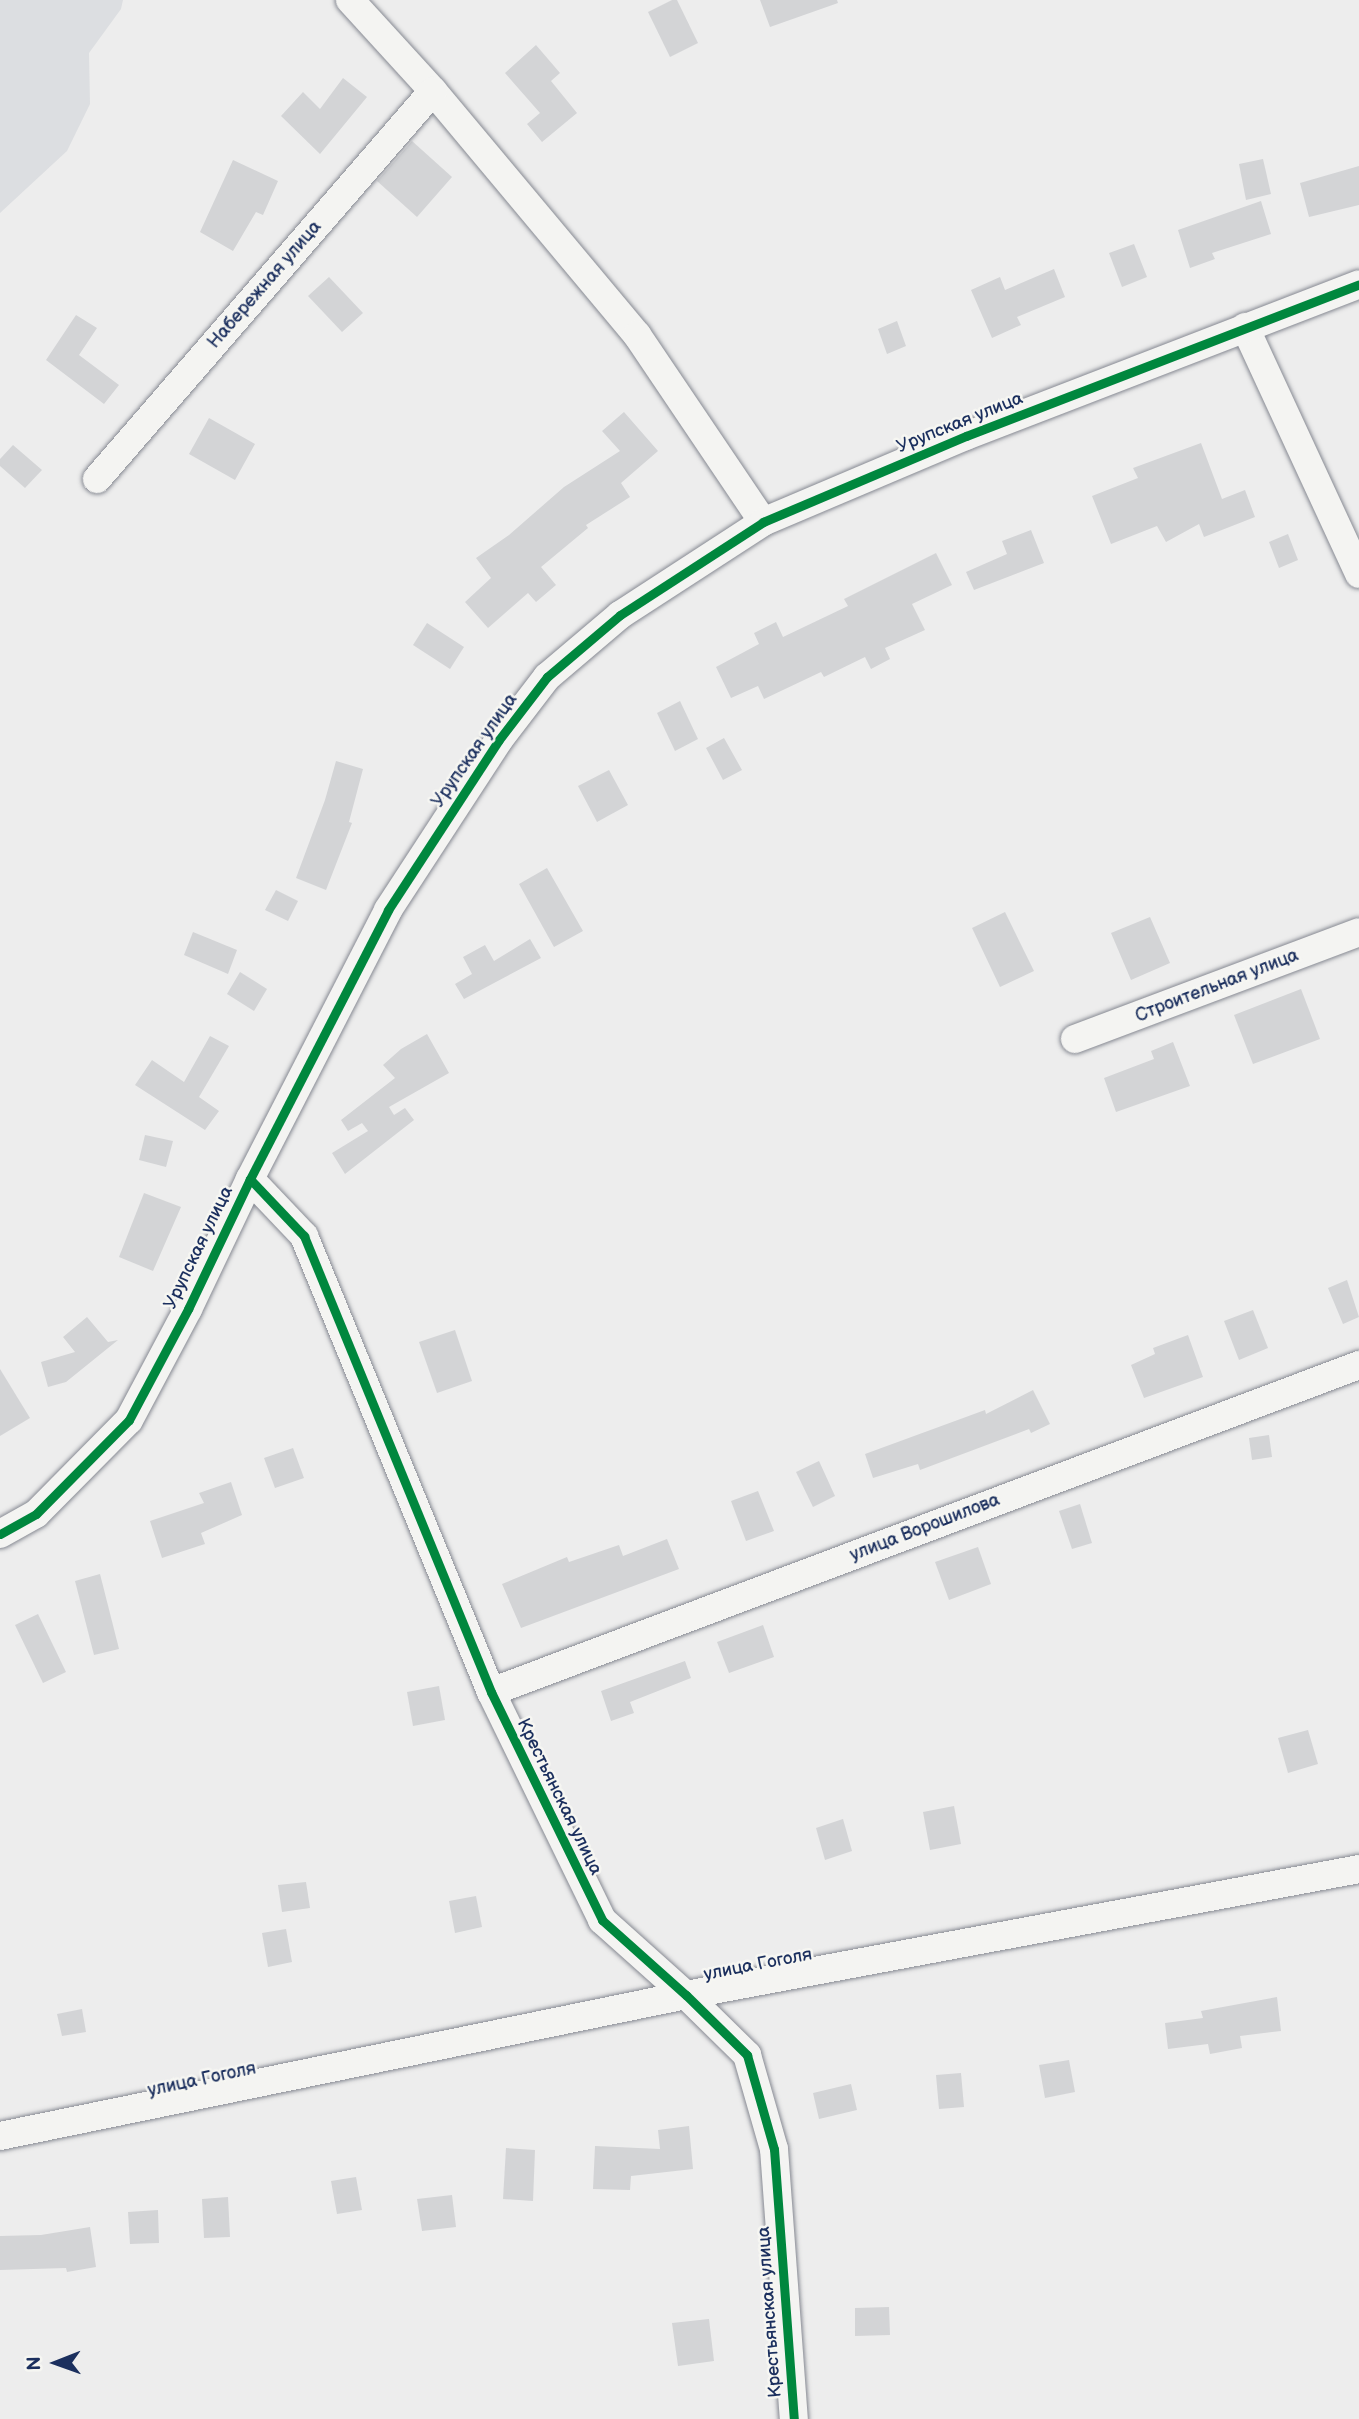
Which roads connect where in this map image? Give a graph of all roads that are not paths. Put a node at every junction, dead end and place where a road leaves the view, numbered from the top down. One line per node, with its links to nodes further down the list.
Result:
1 (350, 0): 2 (street)
2 (433, 91): 5 (street, Набережная улица); 6 (street)
3 (1359, 284): 4 (street, Урупская улица)
4 (1245, 327): 6 (street, Урупская улица); 7 (street)
5 (97, 479)
6 (763, 522): 10 (street, Урупская улица)
7 (1359, 574)
8 (1359, 932): 9 (street, Строительная улица)
9 (1075, 1039)
10 (250, 1179): 12 (street, Урупская улица); 13 (street, Крестьянская улица)
11 (1359, 1365): 13 (street, улица Ворошилова)
12 (0, 1534)
13 (491, 1692): 15 (street, Крестьянская улица)
14 (1359, 1869): 15 (street, улица Гоголя)
15 (686, 1995): 16 (street, улица Гоголя); 17 (street, Крестьянская улица)
16 (0, 2136)
17 (794, 2419)

